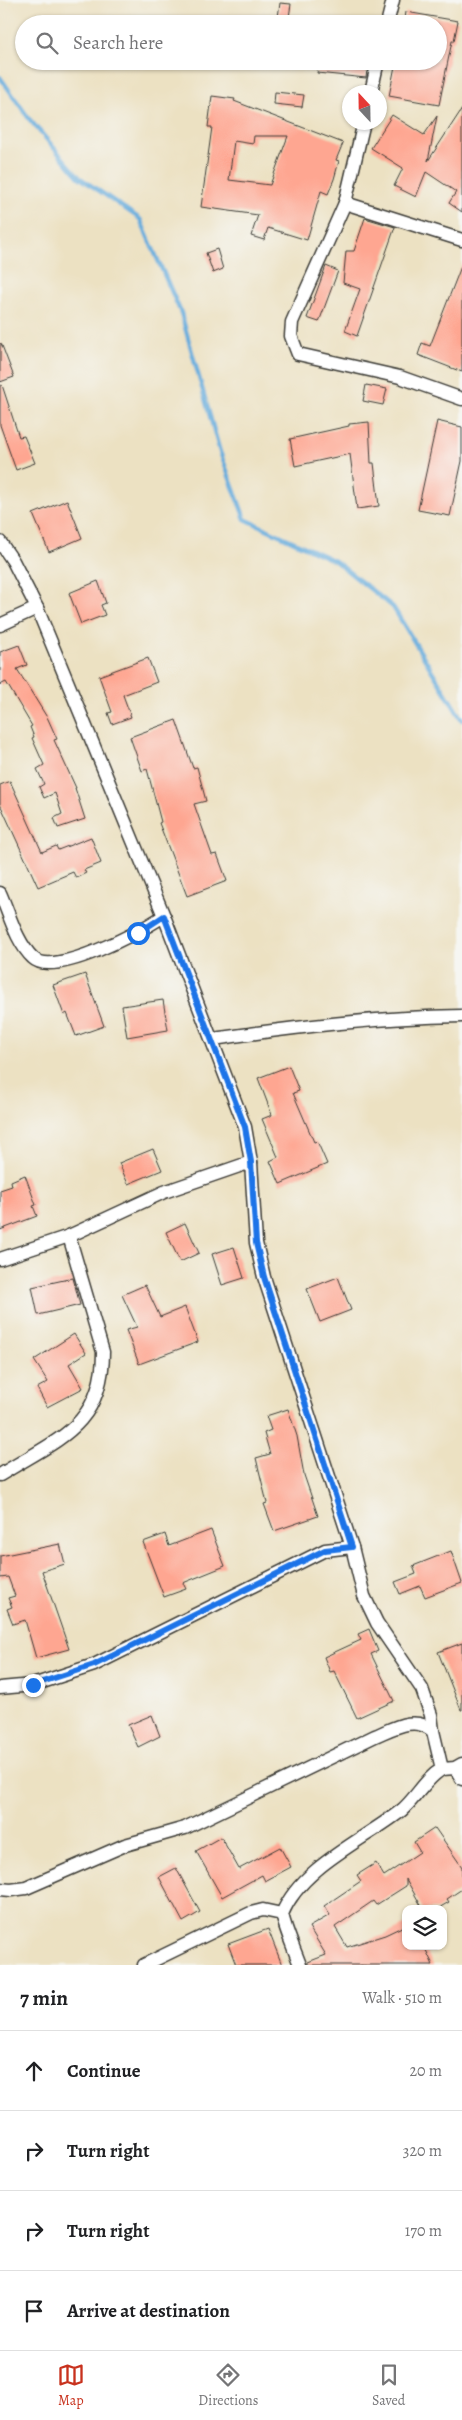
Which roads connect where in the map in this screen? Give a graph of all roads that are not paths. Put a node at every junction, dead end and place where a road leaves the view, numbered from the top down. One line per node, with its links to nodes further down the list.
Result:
1 (393, 0): 2 (street)
2 (389, 15)
3 (376, 70): 4 (street)
4 (373, 85)
5 (362, 130): 6 (street)
6 (345, 203): 7 (street); 8 (street)
7 (462, 240)
8 (462, 400)
9 (0, 542): 10 (street)
10 (37, 608): 11 (street); 13 (street)
11 (0, 625)
12 (0, 893): 13 (street)
13 (164, 916): 15 (street)
14 (462, 1016): 15 (street)
15 (213, 1039): 16 (street)
16 (251, 1162): 17 (street); 20 (street)
17 (69, 1236): 18 (street); 19 (street)
18 (0, 1260)
19 (0, 1475)
20 (352, 1547): 21 (street); 22 (street)
21 (1, 1687)
22 (433, 1731): 23 (street); 24 (street)
23 (455, 1770): 25 (street)
24 (0, 1889)
25 (282, 1914): 26 (street); 27 (street)
26 (144, 1965)
27 (300, 1965)

